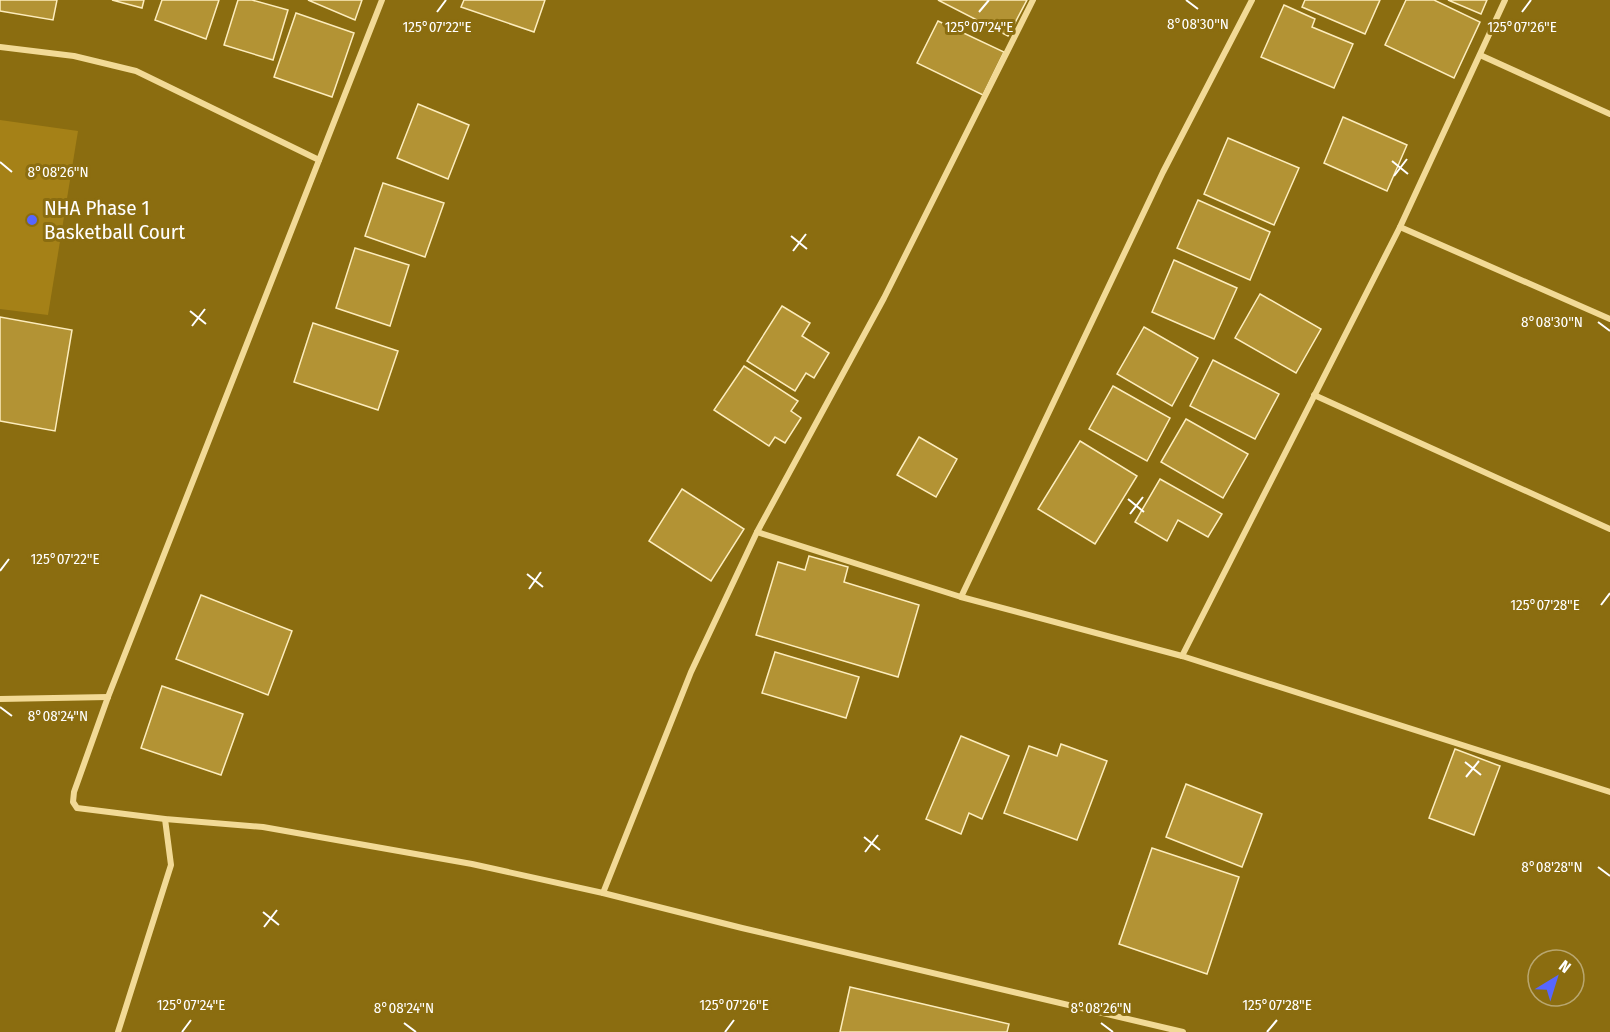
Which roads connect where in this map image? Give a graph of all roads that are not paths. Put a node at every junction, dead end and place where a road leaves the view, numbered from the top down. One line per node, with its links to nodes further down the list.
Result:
1 (382, 0): 8 (street)
2 (1033, 0): 13 (street)
3 (1252, 0): 14 (street)
4 (1505, 0): 6 (street)
5 (0, 48): 8 (street)
6 (1480, 55): 7 (street); 9 (street)
7 (1610, 114)
8 (319, 160): 16 (street)
9 (1400, 227): 10 (street); 11 (street)
10 (1610, 319)
11 (1314, 395): 12 (street); 15 (street)
12 (1610, 529)
13 (757, 532): 14 (street); 20 (street)
14 (962, 597): 15 (street)
15 (1182, 656): 18 (street)
16 (108, 697): 17 (street); 19 (street)
17 (0, 699)
18 (1610, 792)
19 (165, 819): 20 (street); 21 (street)
20 (603, 893): 22 (street)
21 (118, 1032)
22 (1183, 1032)

